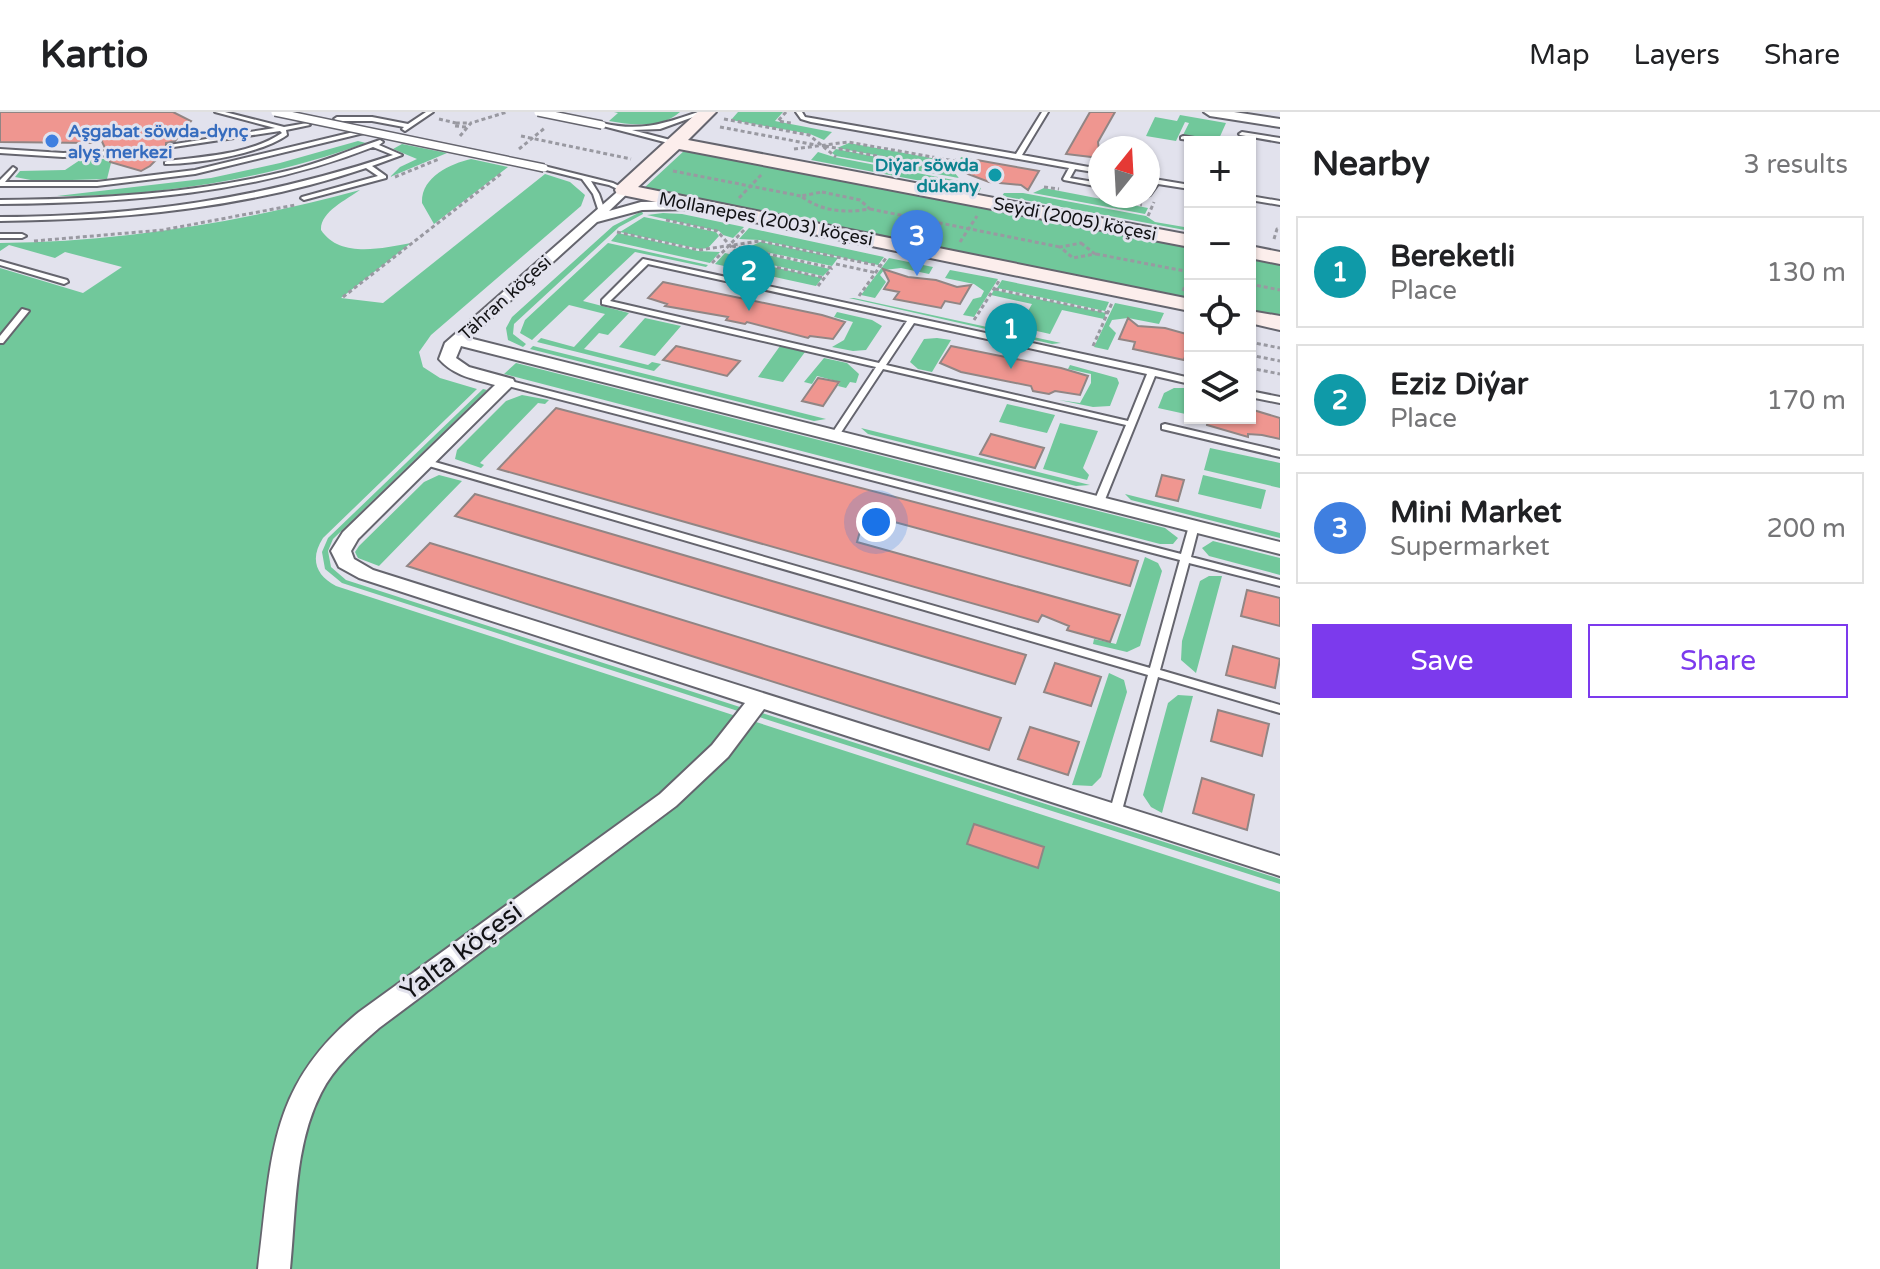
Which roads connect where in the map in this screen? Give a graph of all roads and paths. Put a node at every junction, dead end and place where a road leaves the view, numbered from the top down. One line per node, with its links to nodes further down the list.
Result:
1 (218, 112): 19 (lane)
2 (275, 112): 21 (lane, bridge)
3 (430, 112): 17 (lane)
4 (538, 112): 20 (lane, bridge)
5 (799, 112): 42 (lane)
6 (1045, 112): 42 (lane)
7 (1210, 112): 9 (street)
8 (713, 116): 20 (lane); 30 (street, Tähran köçesi); 32 (path); 32 (path); 38 (street)
9 (1247, 118): 15 (street); 24 (lane)
10 (337, 119): 17 (lane)
11 (439, 119): 13 (path)
12 (553, 122): 26 (path)
13 (456, 123): 14 (path); 18 (path)
14 (471, 123)
15 (1280, 123)
16 (307, 125): 19 (lane)
17 (409, 126): 22 (lane)
18 (466, 127)
19 (282, 128): 33 (lane); 44 (lane)
20 (619, 129): 30 (lane)
21 (366, 131): 53 (lane, bridge); 58 (lane)
22 (401, 131)
23 (521, 136): 26 (path)
24 (1241, 136)
25 (828, 138): 32 (path)
26 (531, 139): 39 (path); 43 (path)
27 (1256, 139): 28 (lane)
28 (1280, 140)
29 (383, 141): 31 (lane)
30 (676, 143): 38 (street, Seýdi (2005) köçesi); 61 (street, Tähran köçesi)
31 (374, 145): 45 (lane); 55 (lane)
32 (821, 146): 34 (path); 37 (path); 40 (path); 41 (path); 52 (path)
33 (169, 147)
34 (781, 147)
35 (0, 151): 36 (lane)
36 (110, 153)
37 (814, 153)
38 (731, 154): 83 (street, Seýdi (2005) köçesi)
39 (511, 155)
40 (959, 156)
41 (835, 157)
42 (1018, 157): 46 (lane)
43 (641, 161)
44 (167, 163)
45 (367, 166): 63 (lane); 64 (lane)
46 (1073, 166): 49 (lane); 56 (lane)
47 (510, 168): 103 (path)
48 (13, 169): 57 (lane)
49 (1088, 169)
50 (766, 170): 59 (path)
51 (673, 171): 59 (path)
52 (954, 171)
53 (584, 177): 61 (lane); 73 (lane)
54 (1160, 181): 60 (lane)
55 (230, 183): 63 (lane); 66 (lane)
56 (1088, 183)
57 (0, 184): 58 (lane)
58 (73, 185): 67 (lane)
59 (751, 186): 62 (path); 68 (path)
60 (1184, 186)
61 (624, 190): 70 (street, Mollanepes (2003) köçesi); 73 (street, Tähran köçesi)
62 (801, 196): 71 (path); 71 (path)
63 (239, 198): 74 (lane)
64 (304, 198)
65 (1256, 199): 69 (lane)
66 (108, 200): 67 (lane); 74 (lane)
67 (0, 202)
68 (735, 203)
69 (1280, 203)
70 (699, 205): 73 (street); 105 (street, Mollanepes (2003) köçesi)
71 (870, 209): 78 (path)
72 (980, 211): 78 (path)
73 (594, 217): 111 (street, Tähran köçesi)
74 (71, 218): 75 (lane)
75 (0, 219)
76 (660, 219): 84 (path)
77 (747, 226): 84 (path)
78 (969, 229): 85 (path); 86 (path)
79 (1280, 229): 87 (path)
80 (617, 232): 84 (path)
81 (0, 236): 82 (lane)
82 (22, 236)
83 (1184, 240)
84 (729, 245): 91 (path); 93 (path); 95 (path); 97 (path)
85 (956, 247)
86 (1060, 247): 89 (path); 89 (path)
87 (1277, 248): 88 (street)
88 (1256, 251)
89 (1095, 254): 98 (path)
90 (887, 256): 94 (path)
91 (841, 258): 93 (path); 94 (path)
92 (0, 263): 99 (lane)
93 (834, 266): 96 (path); 97 (path)
94 (880, 266): 96 (path)
95 (708, 268)
96 (877, 273): 104 (path)
97 (825, 278): 101 (path)
98 (1189, 280)
99 (64, 282)
100 (1256, 285): 102 (path)
101 (817, 288)
102 (1280, 290)
103 (343, 297)
104 (858, 297)
105 (1184, 299)
106 (25, 311): 112 (lane)
107 (1256, 318): 110 (street)
108 (912, 320): 118 (lane); 118 (lane); 120 (lane)
109 (973, 322): 114 (path)
110 (1280, 323)
111 (457, 340): 123 (street, Tähran köçesi); 128 (street)
112 (0, 341)
113 (1256, 343): 115 (path)
114 (1092, 348)
115 (1280, 348)
116 (1256, 356): 117 (path)
117 (1280, 361)
118 (881, 366): 126 (lane); 128 (lane)
119 (1256, 369): 121 (path)
120 (1152, 372): 122 (lane); 126 (lane)
121 (1280, 374)
122 (1184, 380)
123 (507, 383): 130 (street); 134 (lane)
124 (1256, 395): 125 (lane)
125 (1280, 400)
126 (1131, 424): 131 (lane)
127 (1165, 427): 129 (lane)
128 (835, 435): 131 (street)
129 (1280, 454)
130 (425, 462): 136 (lane); 137 (street)
131 (1099, 502): 132 (street)
132 (1194, 526): 133 (street); 134 (lane)
133 (1280, 548)
134 (1185, 559): 135 (lane); 136 (lane)
135 (1280, 583)
136 (1155, 673): 138 (lane); 139 (lane)
137 (759, 700): 139 (street); 141 (street, Ýalta köçesi)
138 (1280, 709)
139 (1115, 814): 140 (street)
140 (1280, 866)
141 (274, 1269)

